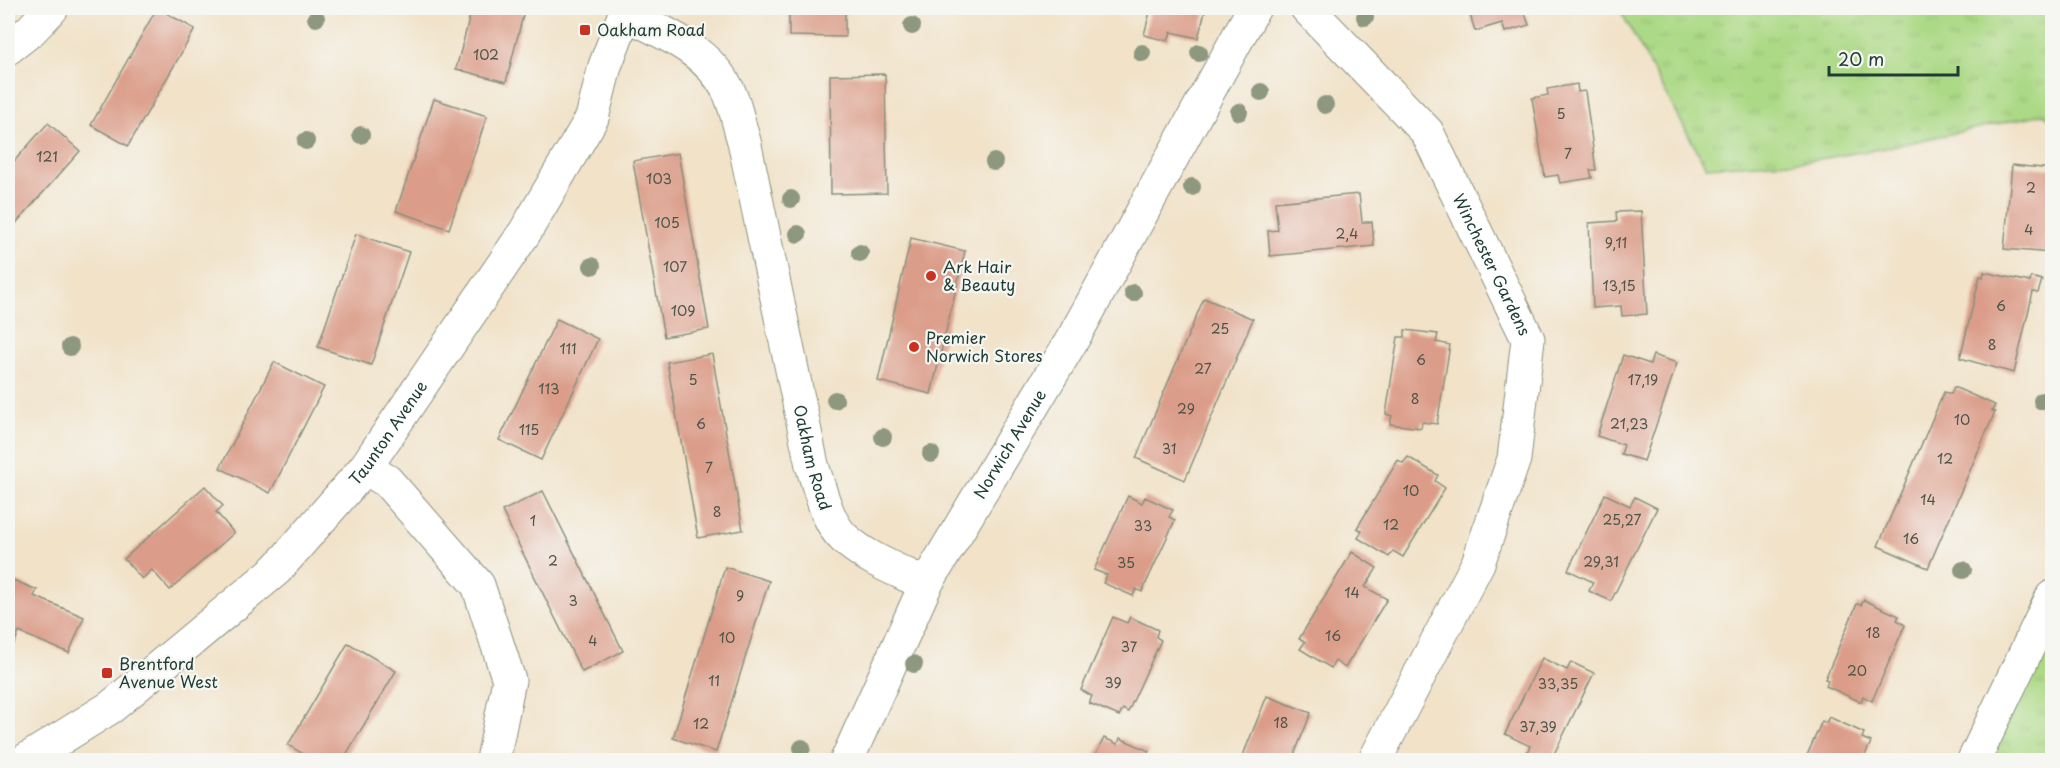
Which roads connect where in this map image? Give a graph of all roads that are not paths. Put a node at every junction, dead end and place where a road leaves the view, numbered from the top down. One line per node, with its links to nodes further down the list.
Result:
1 (52, 8): 5 (street)
2 (1254, 8): 7 (street, Norwich Avenue)
3 (1307, 8): 12 (street, Winchester Gardens)
4 (627, 11): 6 (street, Taunton Avenue); 7 (street, Oakham Road)
5 (8, 48)
6 (365, 468): 9 (street, Taunton Avenue); 10 (street)
7 (927, 584): 11 (street, Norwich Avenue)
8 (2052, 597): 13 (street)
9 (26, 760)
10 (493, 760)
11 (847, 760)
12 (1375, 760)
13 (1974, 760)

